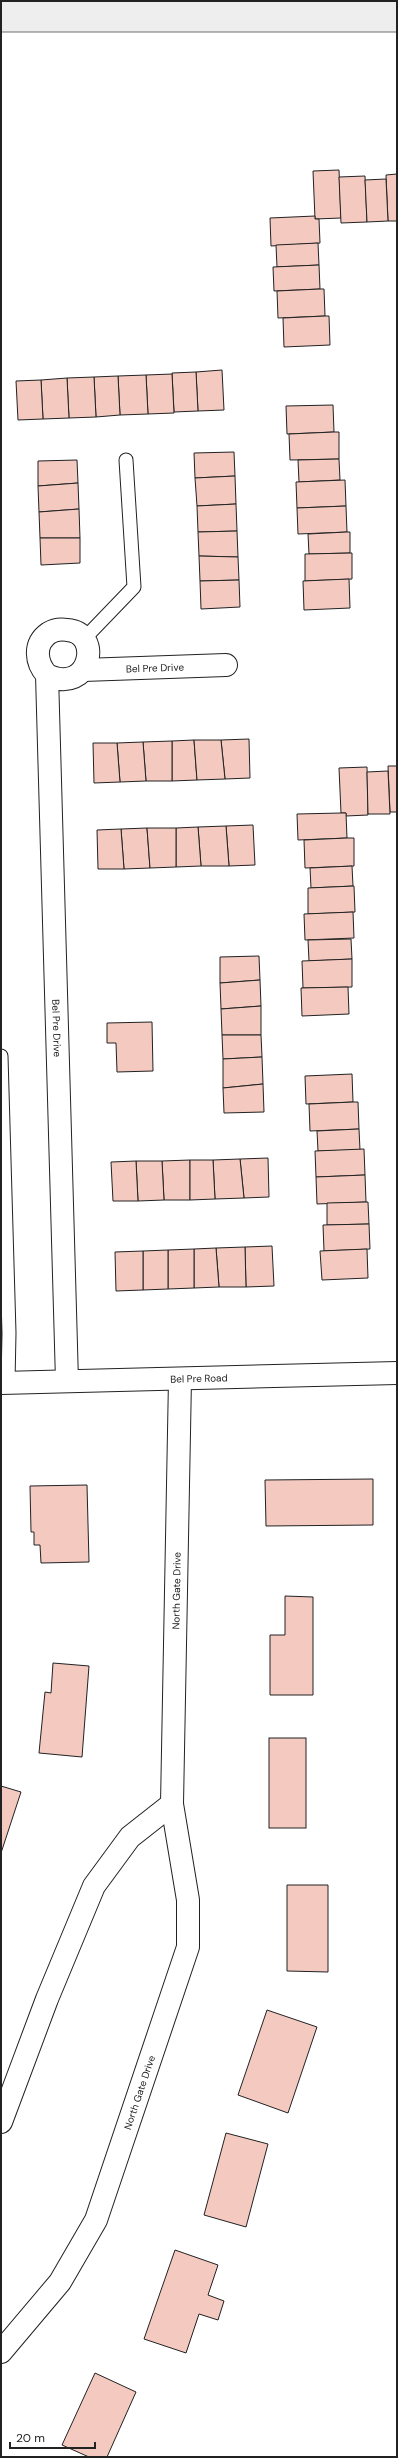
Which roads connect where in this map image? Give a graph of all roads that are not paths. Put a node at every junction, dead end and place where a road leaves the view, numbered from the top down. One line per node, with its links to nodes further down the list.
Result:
1 (126, 460): 2 (lane)
2 (83, 640): 4 (street); 5 (street)
3 (226, 664): 4 (street, Bel Pre Drive)
4 (83, 670): 5 (street, Bel Pre Drive)
5 (48, 675): 9 (street, Bel Pre Drive)
6 (1, 1056): 10 (lane)
7 (397, 1373): 8 (street, Bel Pre Road)
8 (180, 1379): 9 (street, Bel Pre Road); 11 (street, North Gate Drive)
9 (67, 1381): 10 (street, Bel Pre Road)
10 (5, 1382)
11 (172, 1804): 12 (street); 13 (street, North Gate Drive)
12 (1, 2122)
13 (1, 2352)

